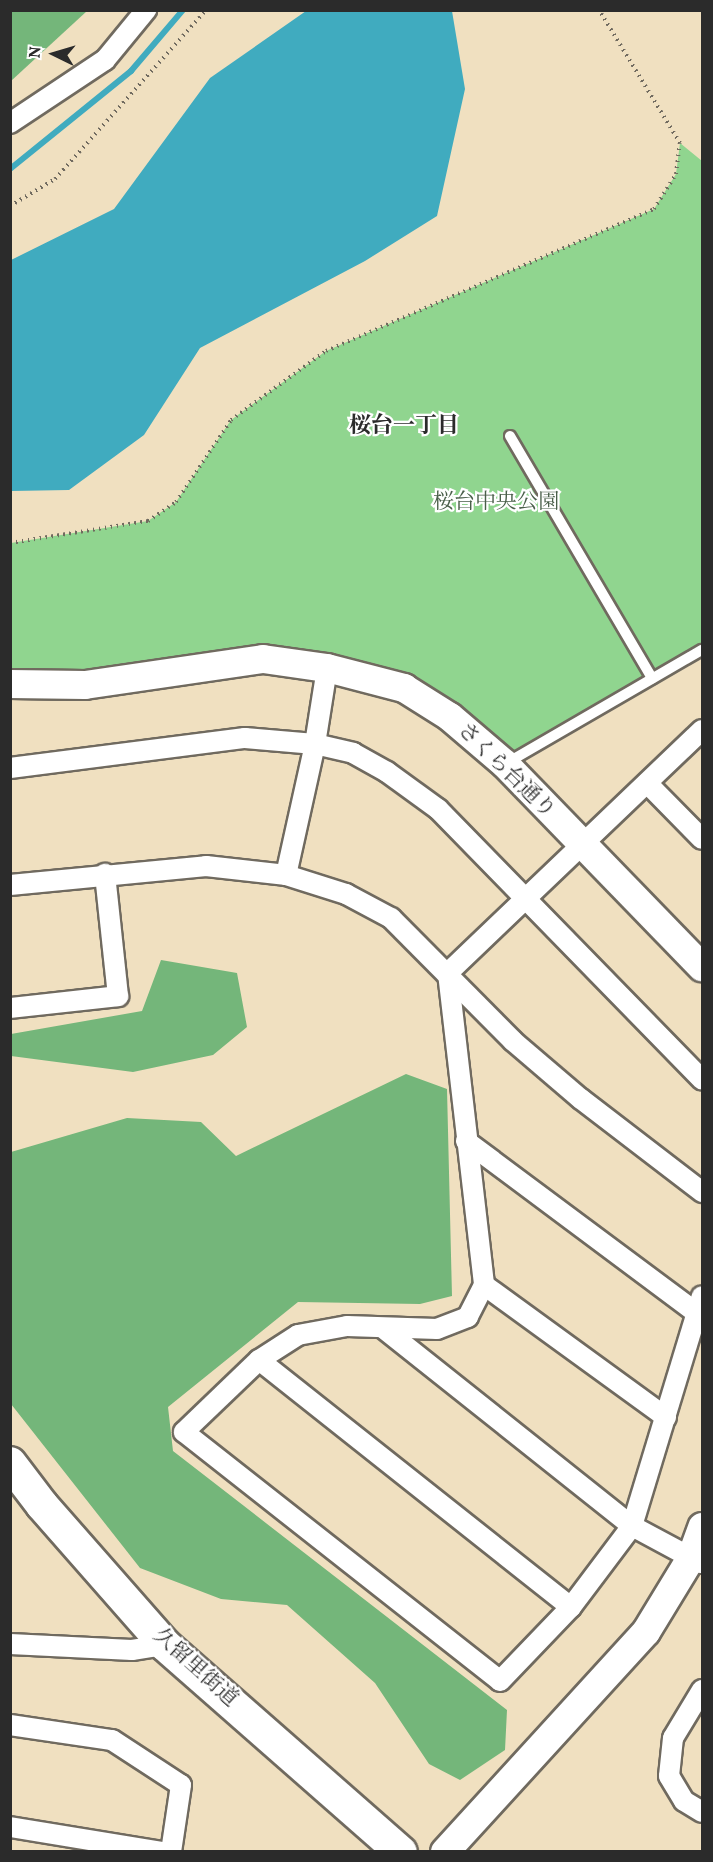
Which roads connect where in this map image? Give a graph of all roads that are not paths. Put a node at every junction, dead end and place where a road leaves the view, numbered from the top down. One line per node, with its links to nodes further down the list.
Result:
1 (146, 10): 2 (street)
2 (10, 123)
3 (510, 436): 6 (lane)
4 (702, 650): 6 (lane)
5 (327, 668): 7 (street, さくら台通り); 9 (street); 10 (street, さくら台通り)
6 (652, 678): 10 (lane)
7 (10, 684)
8 (702, 730): 12 (street)
9 (315, 744): 11 (street); 16 (street); 18 (street)
10 (505, 764): 14 (street, さくら台通り)
11 (10, 768)
12 (647, 783): 13 (street); 14 (street)
13 (702, 839)
14 (580, 846): 18 (street); 19 (street, さくら台通り)
15 (105, 874): 16 (street); 17 (street); 21 (street)
16 (286, 875): 20 (street)
17 (10, 885)
18 (524, 898): 20 (street); 22 (street)
19 (702, 967)
20 (448, 973): 23 (street); 24 (street)
21 (10, 1008)
22 (702, 1080)
23 (466, 1141): 25 (street); 26 (street)
24 (702, 1192)
25 (484, 1285): 27 (street); 29 (street)
26 (700, 1304): 29 (street)
27 (383, 1328): 28 (street); 31 (street)
28 (260, 1360): 34 (street); 34 (street)
29 (666, 1417): 31 (street)
30 (10, 1463): 36 (main road, 久留里街道)
31 (632, 1526): 33 (street); 34 (street)
32 (702, 1527): 33 (street)
33 (697, 1561): 45 (street)
34 (571, 1607)
35 (10, 1644): 36 (street)
36 (165, 1645): 44 (main road, 久留里街道)
37 (702, 1690): 39 (street)
38 (10, 1725): 43 (street)
39 (702, 1812)
40 (10, 1827): 41 (street)
41 (61, 1843): 42 (street)
42 (164, 1851)
43 (171, 1851)
44 (401, 1851)
45 (445, 1851)

